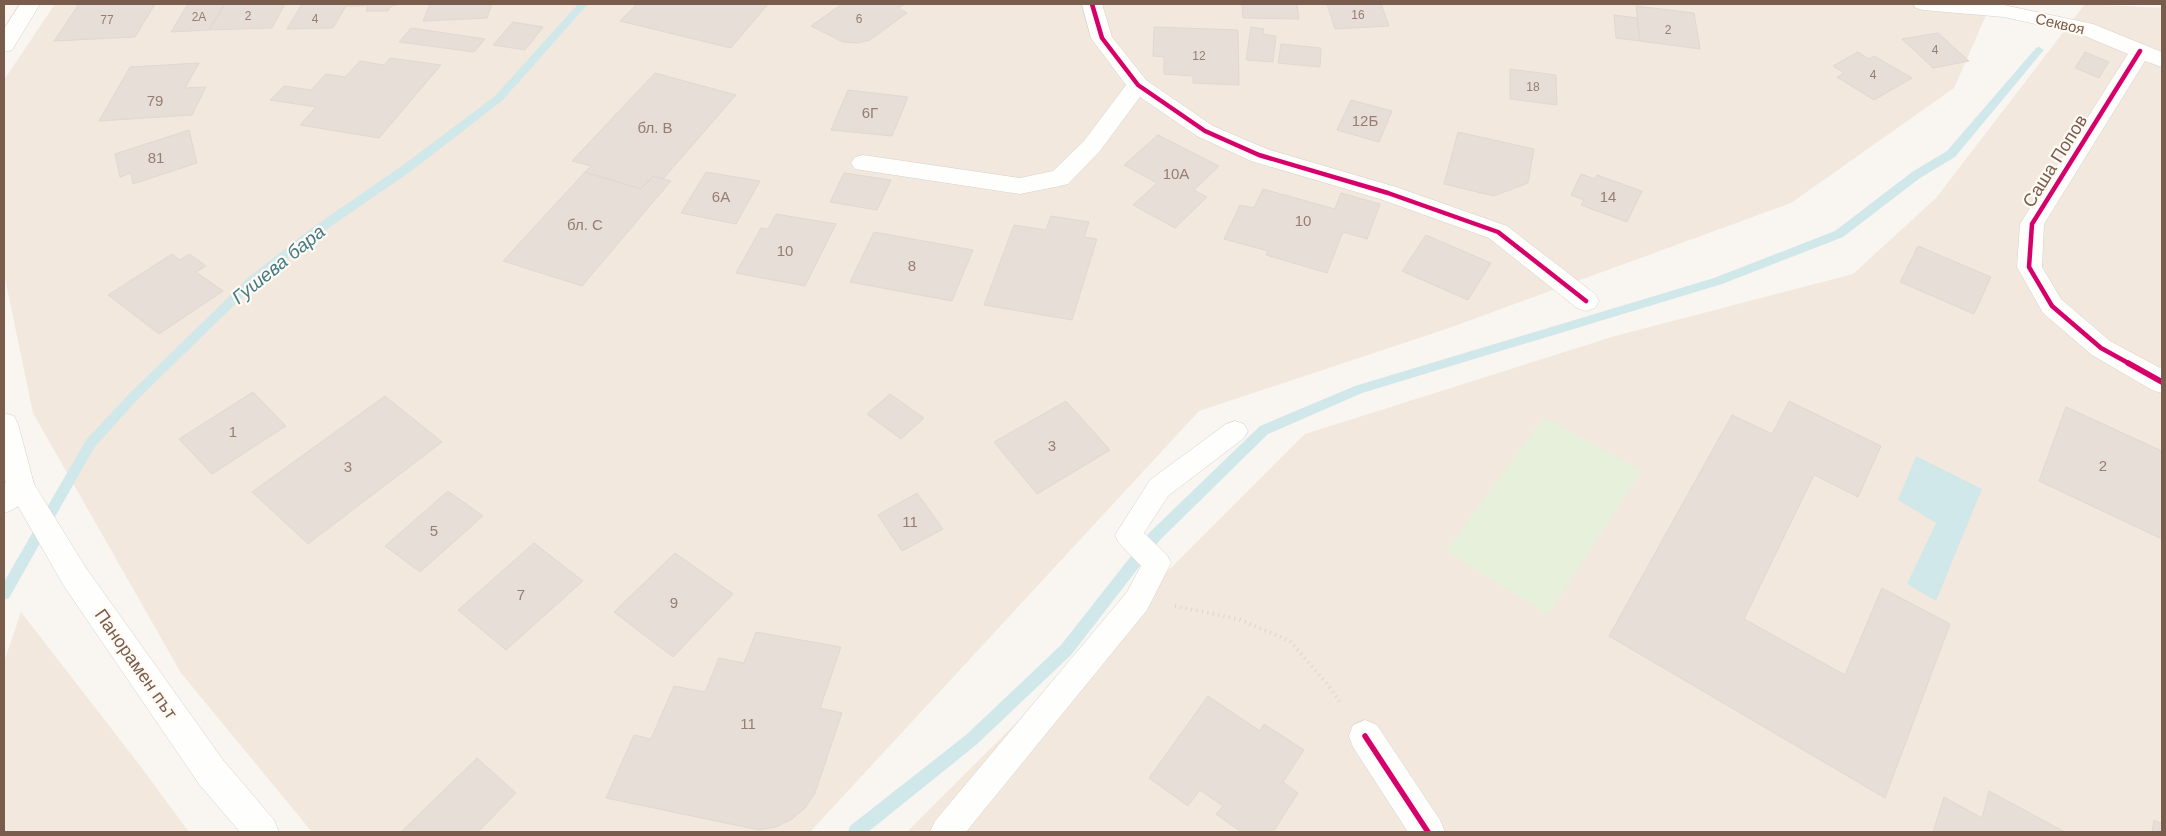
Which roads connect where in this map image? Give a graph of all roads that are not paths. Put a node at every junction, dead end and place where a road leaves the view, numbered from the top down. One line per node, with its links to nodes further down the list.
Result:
1 (30, 4): 4 (street)
2 (1092, 4): 6 (street)
3 (1922, 4): 5 (street, Секвоя)
4 (4, 45)
5 (2151, 55): 9 (street, Саша Попов)
6 (1138, 85): 7 (street); 8 (street)
7 (863, 163)
8 (1586, 301)
9 (2162, 382)
10 (4, 424): 12 (street, Панорамен път)
11 (1235, 431): 15 (lane)
12 (13, 494): 14 (street, Панорамен път)
13 (1365, 736): 16 (street)
14 (262, 832)
15 (946, 832)
16 (1428, 832)

